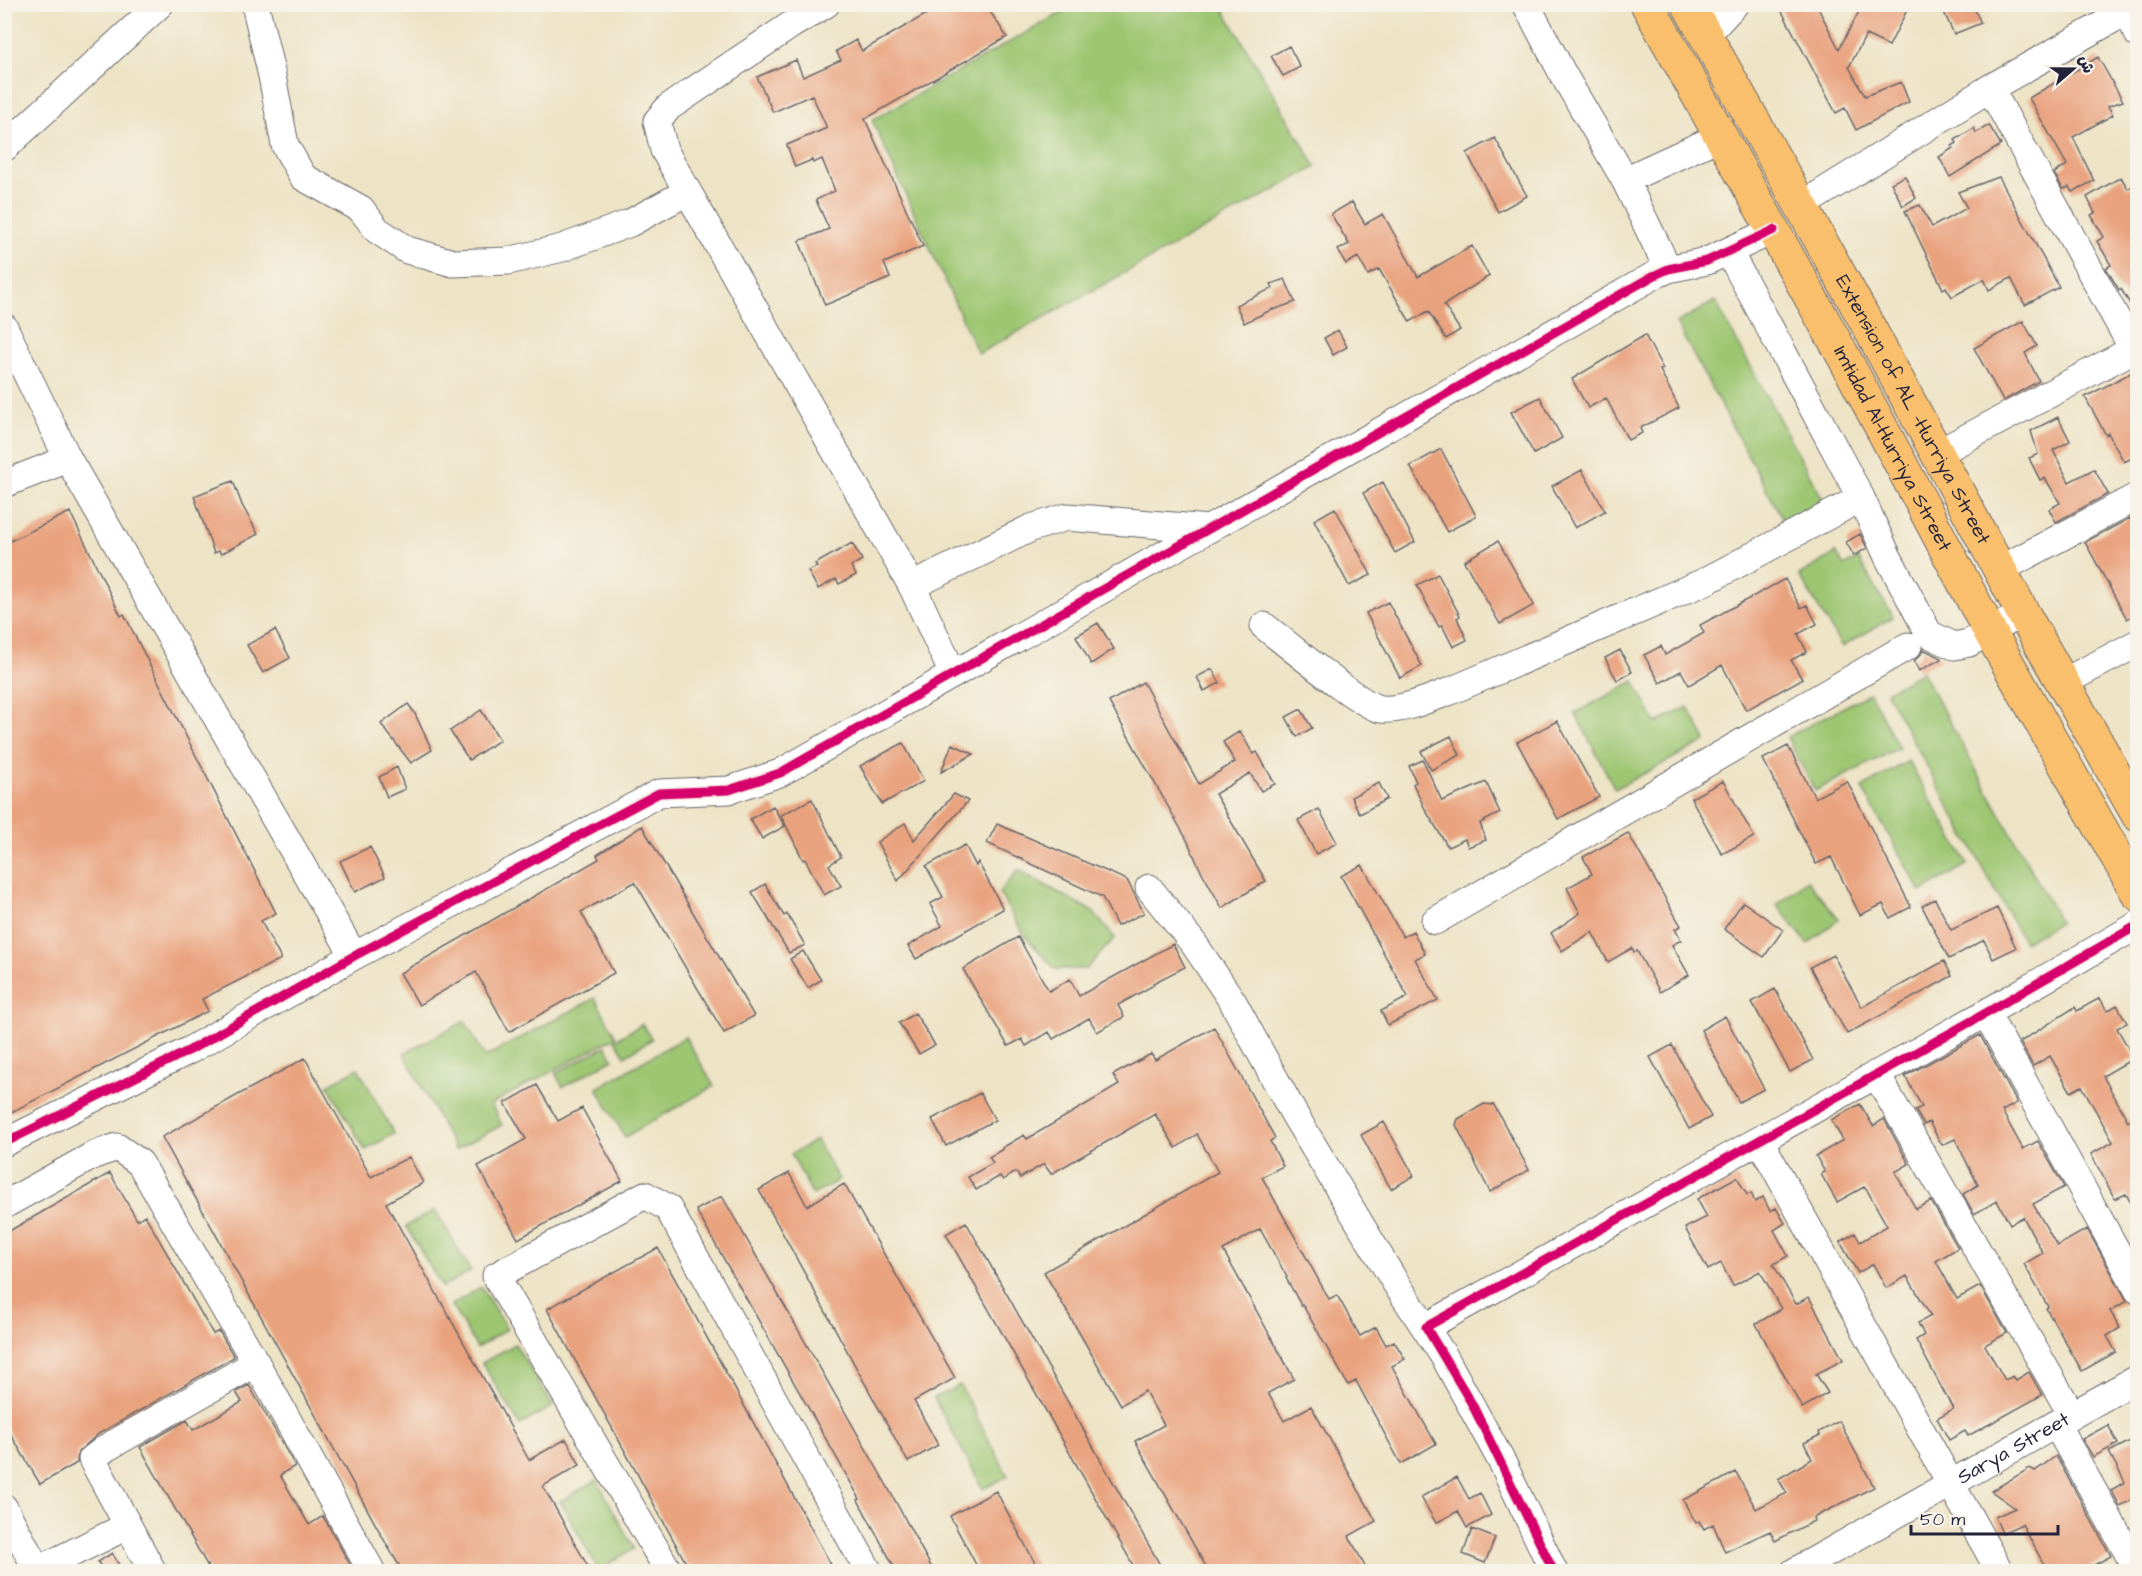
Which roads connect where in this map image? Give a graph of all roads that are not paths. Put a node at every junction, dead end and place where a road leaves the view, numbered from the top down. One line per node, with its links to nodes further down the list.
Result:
1 (160, 4): 12 (street)
2 (255, 4): 14 (street)
3 (826, 4): 14 (street)
4 (1526, 4): 13 (street)
5 (1647, 4): 11 (main road, Imtidad Al-Hurriya Street)
6 (1689, 4): 9 (main road, Extension of AL -Hurriya Street)
7 (1735, 4): 9 (street)
8 (2131, 14): 10 (street)
9 (1706, 35): 15 (main road, Extension of AL -Hurriya Street)
10 (1990, 88): 15 (street); 20 (street)
11 (1721, 136): 13 (street); 16 (main road, Imtidad Al-Hurriya Street)
12 (4, 148)
13 (1625, 180): 18 (street)
14 (687, 192): 28 (street)
15 (1802, 205): 21 (main road, Extension of AL -Hurriya Street)
16 (1774, 230): 17 (street); 31 (main road, Imtidad Al-Hurriya Street)
17 (1729, 252): 18 (street); 25 (street)
18 (1668, 269): 26 (street)
19 (4, 327): 22 (street)
20 (2135, 348): 21 (street)
21 (1936, 454): 27 (main road, Extension of AL -Hurriya Street)
22 (68, 459): 23 (street); 41 (street)
23 (4, 484)
24 (2138, 496): 27 (street)
25 (1861, 498): 30 (street); 31 (street)
26 (1209, 528): 28 (street); 34 (street)
27 (2001, 569): 29 (main road, Extension of AL -Hurriya Street)
28 (912, 586): 34 (street)
29 (2023, 613): 31 (street); 35 (main road, Extension of AL -Hurriya Street)
30 (1264, 626)
31 (1990, 632): 38 (main road, Imtidad Al-Hurriya Street)
32 (2138, 643): 35 (street)
33 (1908, 646): 39 (street)
34 (953, 674): 41 (street)
35 (2062, 683): 36 (main road, Extension of AL -Hurriya Street)
36 (2138, 815)
37 (1149, 888): 48 (street)
38 (2138, 894)
39 (1435, 921)
40 (2138, 925): 42 (street)
41 (354, 956): 45 (street)
42 (1986, 1014): 43 (street); 47 (street)
43 (1876, 1074): 44 (street); 51 (street)
44 (1760, 1141): 48 (street); 52 (street)
45 (4, 1143)
46 (4, 1205): 49 (street)
47 (2138, 1290)
48 (1426, 1327): 61 (street)
49 (255, 1363): 54 (street); 58 (street)
50 (2138, 1378): 51 (street, Sarya Street)
51 (2064, 1420): 52 (street, Sarya Street); 56 (street)
52 (1951, 1484): 62 (street, Sarya Street); 63 (street)
53 (4, 1508): 55 (street)
54 (127, 1526): 55 (street); 57 (street)
55 (35, 1570)
56 (2138, 1571)
57 (153, 1572)
58 (372, 1572)
59 (669, 1572): 60 (street)
60 (869, 1572)
61 (1554, 1572)
62 (1794, 1572)
63 (2000, 1572)

